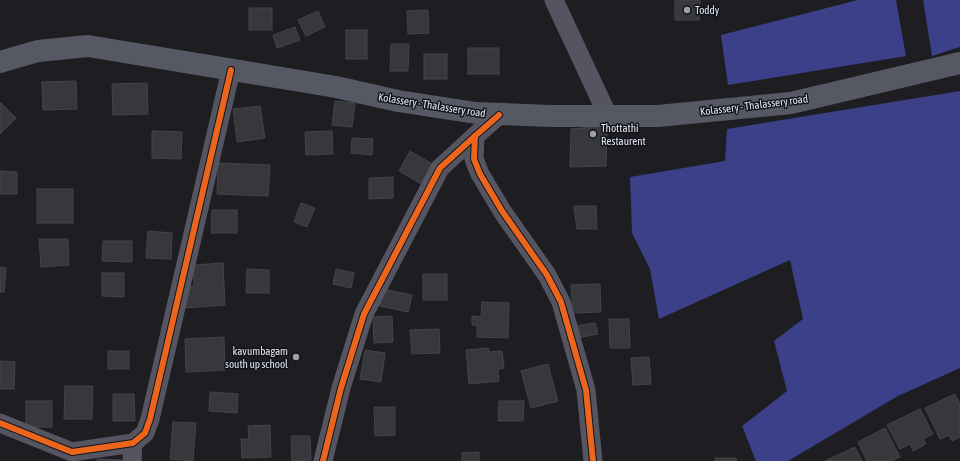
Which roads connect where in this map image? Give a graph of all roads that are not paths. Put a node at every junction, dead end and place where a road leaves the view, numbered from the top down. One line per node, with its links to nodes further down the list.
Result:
1 (554, 0): 6 (street)
2 (0, 62): 4 (main road, Kolassery - Thalassery road)
3 (960, 63): 6 (main road, Kolassery - Thalassery road)
4 (231, 70): 5 (main road, Kolassery - Thalassery road); 9 (street)
5 (499, 115): 6 (main road, Kolassery - Thalassery road); 7 (street)
6 (608, 116)
7 (475, 136): 10 (street); 11 (street)
8 (0, 423): 9 (street)
9 (133, 452)
10 (323, 461)
11 (593, 461)

